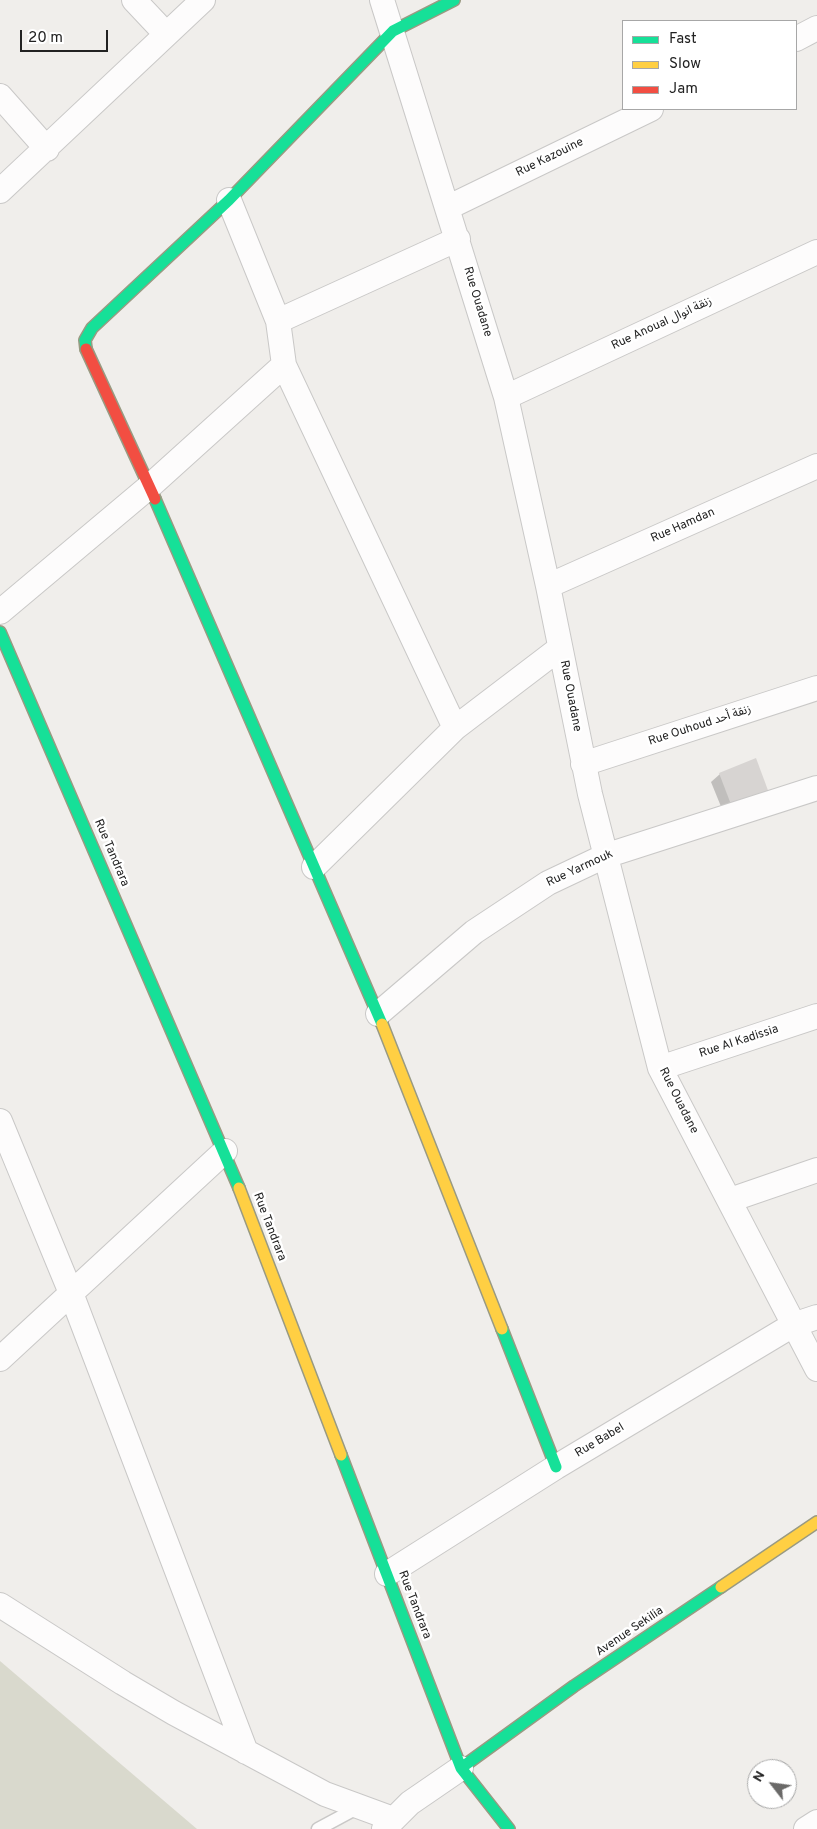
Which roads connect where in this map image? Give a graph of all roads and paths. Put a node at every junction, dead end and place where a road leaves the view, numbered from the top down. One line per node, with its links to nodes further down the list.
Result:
1 (134, 0): 7 (street)
2 (203, 0): 7 (street)
3 (382, 0): 6 (street, Rue Ouadane)
4 (454, 0): 6 (street)
5 (817, 28): 8 (street)
6 (393, 31): 13 (street); 14 (street, Rue Ouadane)
7 (166, 34): 11 (street)
8 (797, 38)
9 (0, 96): 11 (street)
10 (649, 110): 14 (street, Rue Kazouine)
11 (47, 149): 12 (street)
12 (0, 191)
13 (229, 200): 17 (street); 21 (street)
14 (448, 207): 15 (street, Rue Ouadane)
15 (458, 239): 17 (street); 19 (street, Rue Ouadane)
16 (817, 252): 19 (street, Rue Anoual زنقة انوال)
17 (278, 321): 18 (street)
18 (284, 365): 21 (street); 27 (street)
19 (506, 397): 22 (street, Rue Ouadane)
20 (817, 466): 22 (street, Rue Hamdan)
21 (150, 486): 23 (street); 31 (street)
22 (548, 586): 25 (street, Rue Ouadane)
23 (0, 612)
24 (0, 632): 36 (street, Rue Tandrara)
25 (560, 648): 27 (street); 28 (street, Rue Ouadane)
26 (817, 688): 28 (street, Rue Ouhoud زنقة أحد)
27 (455, 728): 31 (street)
28 (583, 764): 30 (street, Rue Ouadane)
29 (817, 788): 30 (street, Rue Yarmouk)
30 (605, 856): 32 (street, Rue Yarmouk); 34 (street, Rue Ouadane)
31 (314, 867): 32 (street)
32 (378, 1014): 44 (street)
33 (817, 1016): 34 (street, Rue Al Kadissia)
34 (660, 1068): 38 (street, Rue Ouadane)
35 (3, 1137): 39 (street)
36 (225, 1151): 39 (street); 46 (street, Rue Tandrara)
37 (817, 1170): 38 (street)
38 (730, 1200): 41 (street, Rue Ouadane)
39 (70, 1294): 42 (street); 48 (street)
40 (817, 1317): 41 (street, Rue Babel)
41 (793, 1324): 43 (street, Rue Ouadane); 44 (street, Rue Babel)
42 (0, 1358)
43 (817, 1369)
44 (556, 1467): 46 (street, Rue Babel)
45 (817, 1522): 49 (street, Avenue Sekilia)
46 (387, 1574): 49 (street, Rue Tandrara)
47 (0, 1605): 48 (street)
48 (246, 1752): 50 (street)
49 (461, 1768): 52 (street); 54 (street, Rue Tandrara)
50 (359, 1807): 52 (street); 53 (lane)
51 (817, 1822): 55 (street)
52 (388, 1824)
53 (318, 1829)
54 (508, 1829)
55 (806, 1829)

